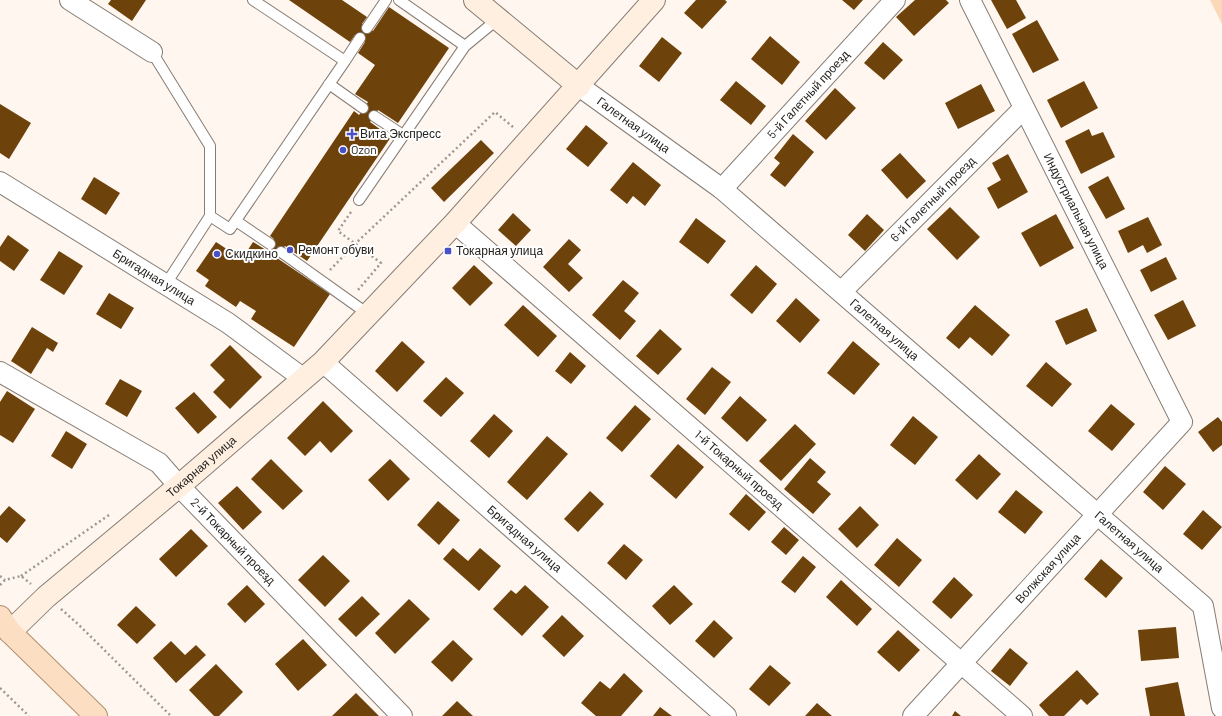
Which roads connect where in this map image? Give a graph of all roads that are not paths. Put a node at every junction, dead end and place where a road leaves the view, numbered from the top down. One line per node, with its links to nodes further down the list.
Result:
1 (70, 0): 12 (street)
2 (253, 0): 13 (lane)
3 (386, 0): 9 (lane)
4 (399, 0): 11 (lane)
5 (654, 0): 15 (street, Токарная улица)
6 (895, 0): 21 (street, 5-й Галетный проезд)
7 (970, 0): 17 (street, Индустриальная улица)
8 (487, 6): 11 (lane); 15 (street, Галетная улица)
9 (367, 28)
10 (360, 38): 13 (lane)
11 (465, 46): 19 (lane)
12 (152, 52): 23 (lane)
13 (345, 61): 14 (lane)
14 (329, 84): 16 (lane); 24 (lane)
15 (579, 86): 21 (street, Галетная улица); 25 (street, Токарная улица)
16 (363, 108)
17 (1024, 108): 29 (street, 6-й Галетный проезд); 34 (street, Индустриальная улица)
18 (374, 116): 19 (lane)
19 (403, 135): 22 (lane)
20 (0, 182): 28 (street, Бригадная улица)
21 (722, 189): 29 (street, Галетная улица)
22 (359, 200)
23 (210, 216): 24 (lane); 28 (lane)
24 (236, 221): 26 (lane)
25 (455, 223): 30 (street, Токарная улица); 38 (street, 1-й Токарный проезд)
26 (270, 244)
27 (281, 252): 30 (lane)
28 (166, 284): 33 (street, Бригадная улица)
29 (842, 291): 36 (street, Галетная улица)
30 (368, 314): 31 (street, Токарная улица)
31 (323, 362): 33 (street, Токарная улица); 42 (street, Бригадная улица)
32 (0, 372): 35 (street, 2-й Токарный проезд)
33 (304, 379): 35 (street, Токарная улица)
34 (1182, 422): 36 (street, Волжская улица)
35 (179, 486): 37 (street, Токарная улица); 41 (street, 2-й Токарный проезд)
36 (1096, 514): 38 (street, Волжская улица); 39 (street, Галетная улица)
37 (2, 630): 40 (main road)
38 (962, 665): 43 (street, Волжская улица); 44 (street, 1-й Токарный проезд)
39 (1222, 708)
40 (96, 716)
41 (402, 716)
42 (726, 716)
43 (913, 716)
44 (1022, 716)

